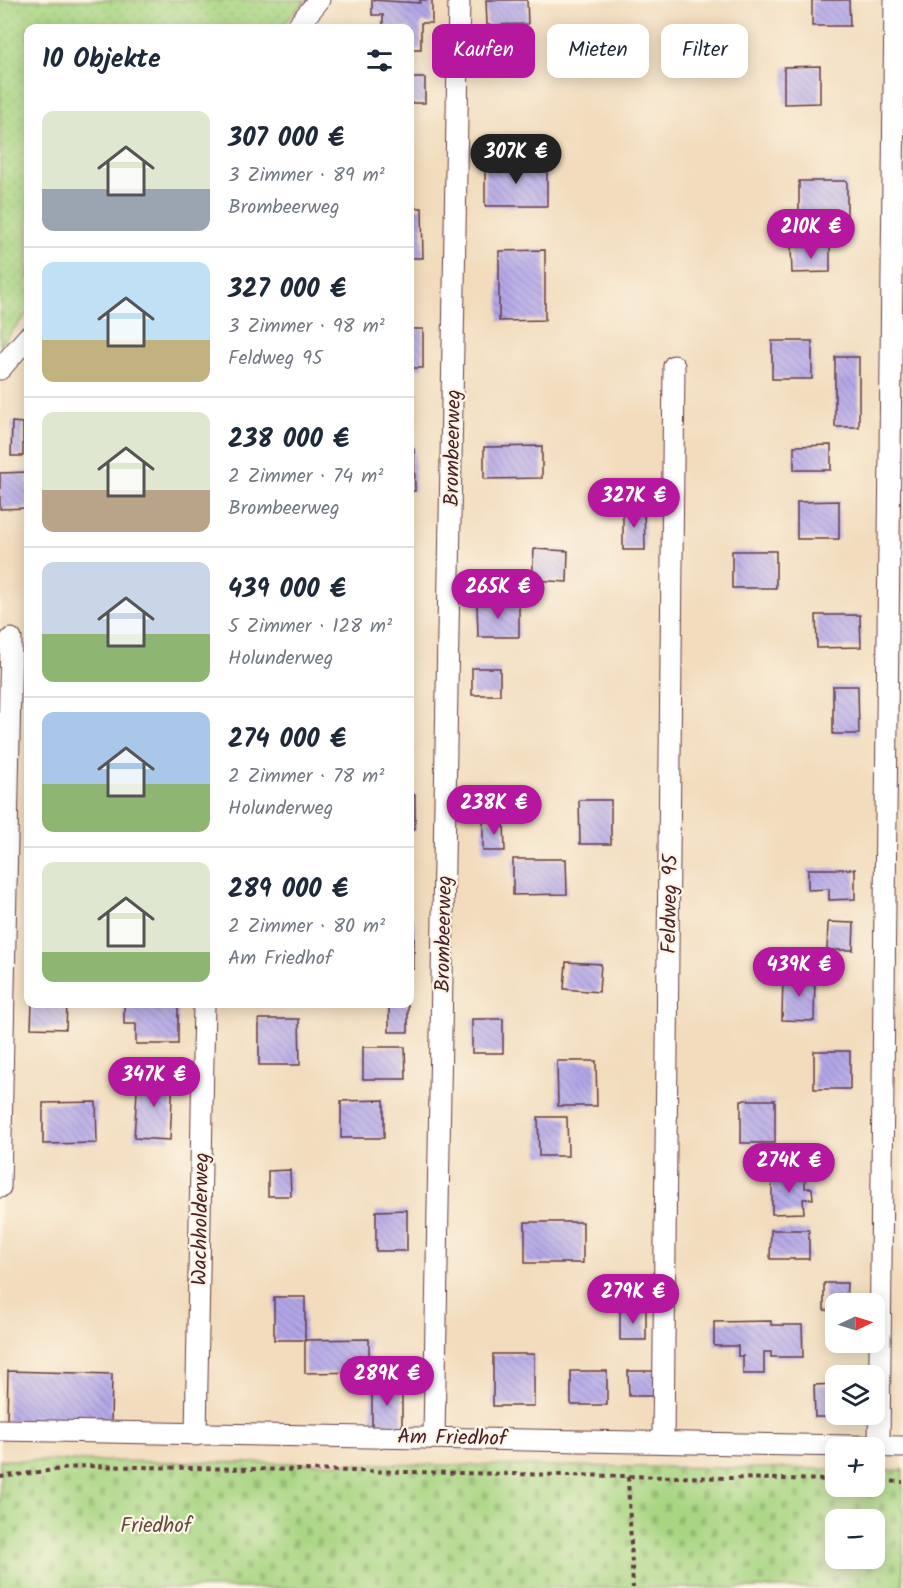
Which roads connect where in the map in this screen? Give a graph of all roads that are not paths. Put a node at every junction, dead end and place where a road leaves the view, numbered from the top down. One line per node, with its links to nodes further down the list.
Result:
1 (319, 0): 4 (street)
2 (459, 0): 13 (street, Brombeerweg)
3 (895, 0): 14 (street)
4 (299, 24)
5 (24, 342): 7 (street)
6 (674, 366): 15 (street, Feldweg 95)
7 (0, 369)
8 (13, 639): 10 (street)
9 (204, 1008): 12 (street, Wachholderweg)
10 (0, 1187)
11 (0, 1430): 12 (street, Am Friedhof)
12 (196, 1435): 13 (street, Am Friedhof)
13 (434, 1437): 15 (street, Am Friedhof)
14 (879, 1437)
15 (663, 1441): 16 (street, Am Friedhof)
16 (825, 1445)
17 (885, 1446): 18 (street, Am Friedhof)
18 (903, 1447)

